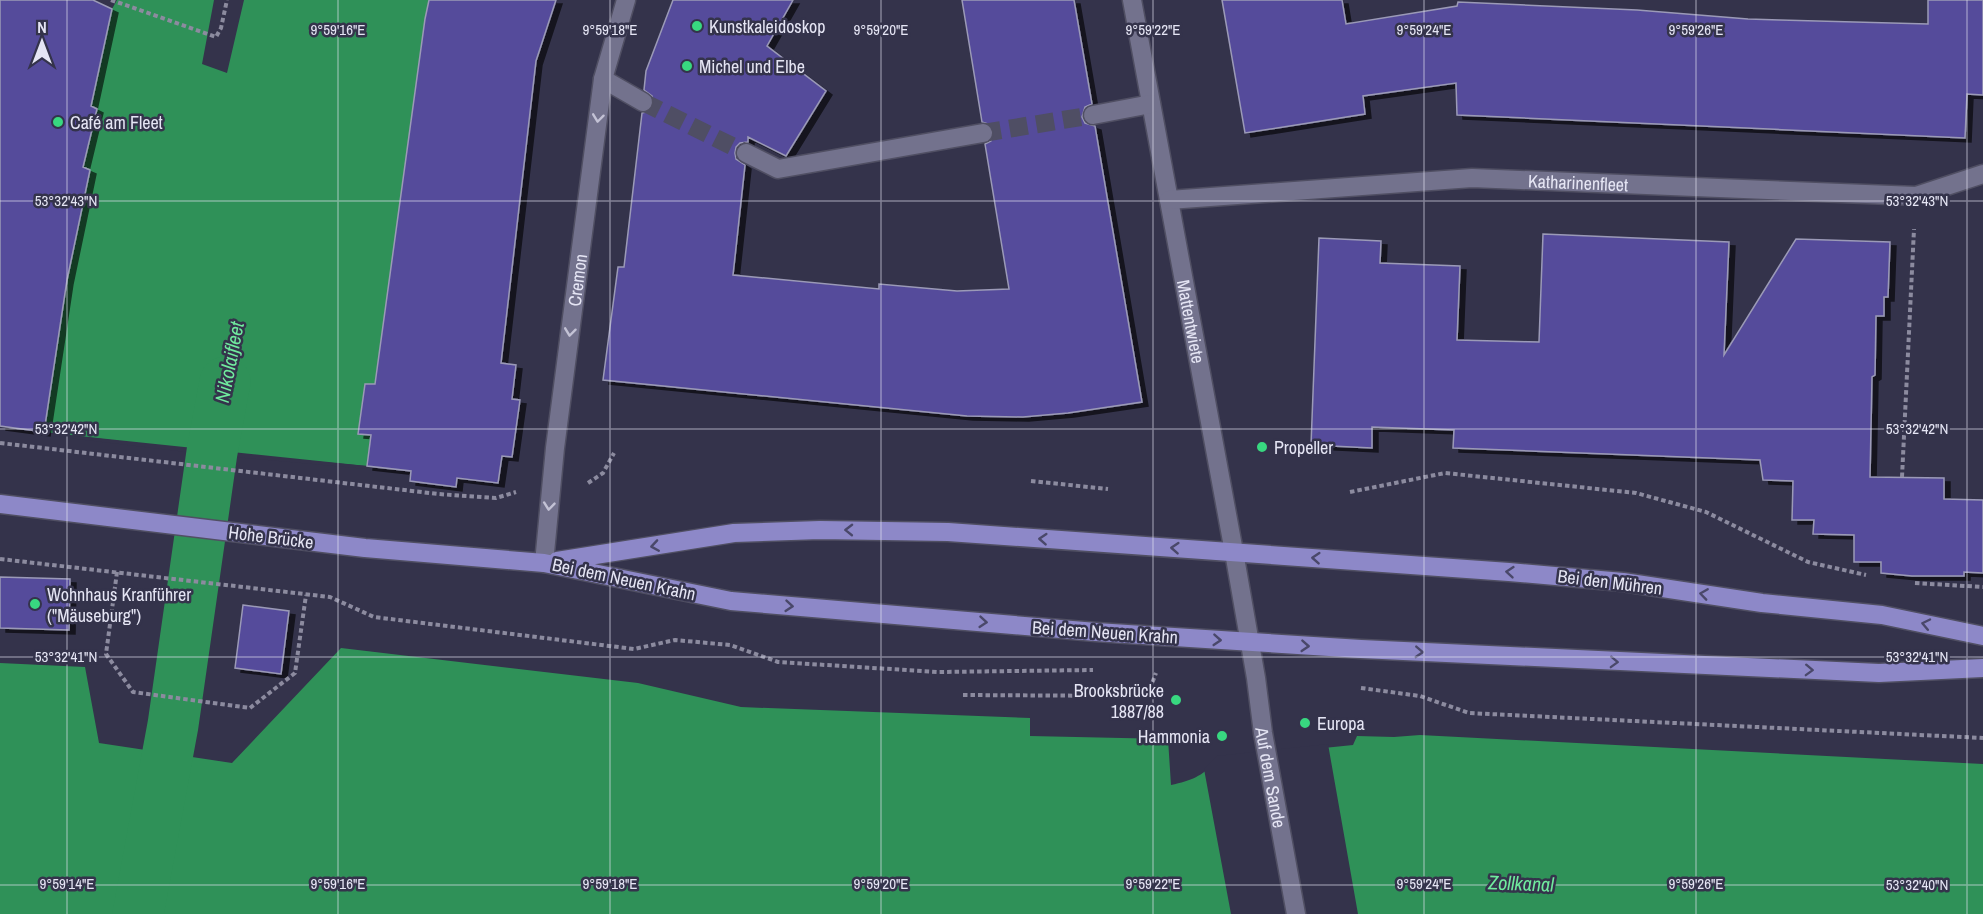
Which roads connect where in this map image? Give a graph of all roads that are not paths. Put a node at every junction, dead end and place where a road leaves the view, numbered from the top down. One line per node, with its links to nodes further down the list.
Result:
1 (626, 0): 3 (street, Cremon)
2 (1132, 0): 5 (street, Mattentwiete)
3 (603, 79): 4 (street); 13 (street, Cremon, one-way to 13)
4 (643, 102)
5 (1152, 104): 6 (street); 10 (street, Mattentwiete)
6 (1093, 115)
7 (983, 133): 8 (street)
8 (746, 153)
9 (1983, 174): 10 (street, Katharinenfleet)
10 (1169, 200): 12 (street, Mattentwiete)
11 (5, 505): 13 (main road, Hohe Brücke)
12 (1234, 552): 13 (main road, Bei dem Neuen Krahn, one-way to 13); 14 (main road, Bei den Mühren, one-way to 12); 15 (street, Mattentwiete)
13 (544, 563): 15 (main road, Bei dem Neuen Krahn, one-way to 15)
14 (1983, 636)
15 (1249, 642): 16 (main road, one-way to 16); 17 (street, Auf dem Sande)
16 (1983, 668)
17 (1296, 914)

